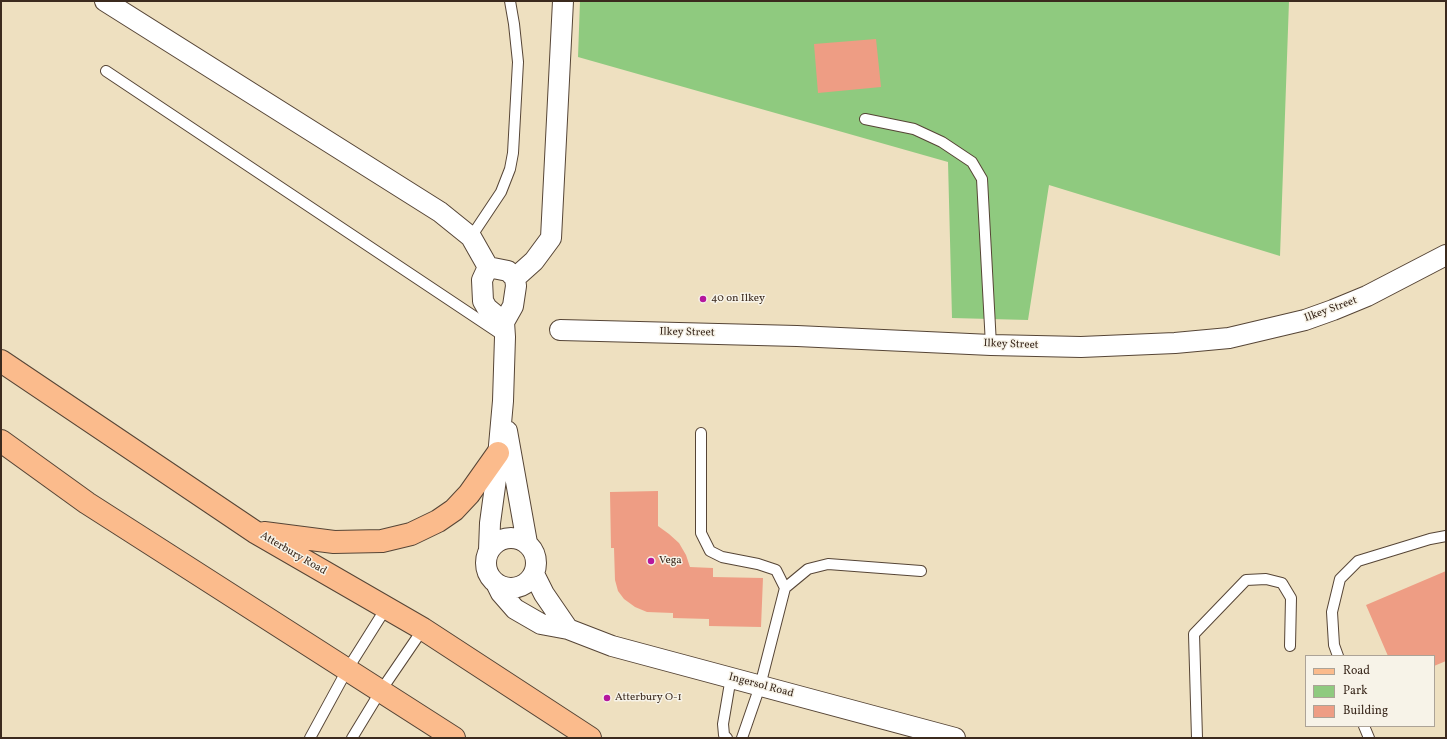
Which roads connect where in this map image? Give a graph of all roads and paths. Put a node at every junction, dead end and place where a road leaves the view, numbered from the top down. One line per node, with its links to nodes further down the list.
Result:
1 (105, 1): 6 (street)
2 (510, 1): 6 (lane)
3 (563, 1): 9 (street)
4 (106, 71): 10 (lane)
5 (865, 119): 12 (lane)
6 (471, 237): 8 (street)
7 (1446, 256): 12 (street, Ilkey Street)
8 (488, 267): 9 (street); 10 (street)
9 (515, 278): 10 (street)
10 (505, 330): 14 (street)
11 (560, 330): 12 (street, Ilkey Street)
12 (991, 345)
13 (1, 361): 18 (main road, Atterbury Road)
14 (503, 402): 17 (street); 20 (street)
15 (701, 433): 25 (lane)
16 (1, 441): 31 (main road)
17 (498, 453): 18 (main road); 21 (street)
18 (255, 532): 26 (main road, Atterbury Road)
19 (1446, 536): 30 (lane)
20 (527, 543): 21 (street); 23 (street)
21 (489, 550): 24 (street)
22 (921, 571): 25 (lane)
23 (534, 574): 24 (street); 28 (street)
24 (496, 583): 28 (street, Ingersol Road)
25 (785, 588): 33 (lane)
26 (386, 608): 27 (main road, Atterbury Road); 31 (lane)
27 (423, 629): 34 (lane); 39 (main road, Atterbury Road)
28 (568, 629): 32 (street, Ingersol Road)
29 (1290, 646): 43 (lane)
30 (1338, 655)
31 (348, 670): 34 (main road); 36 (lane)
32 (731, 677): 33 (street, Ingersol Road); 40 (lane)
33 (760, 686): 41 (lane); 42 (street, Ingersol Road)
34 (380, 692): 37 (lane); 38 (main road)
35 (1364, 727): 44 (lane)
36 (310, 738)
37 (352, 738)
38 (454, 738)
39 (590, 738)
40 (726, 738)
41 (742, 738)
42 (955, 738)
43 (1196, 738)
44 (1369, 738)

